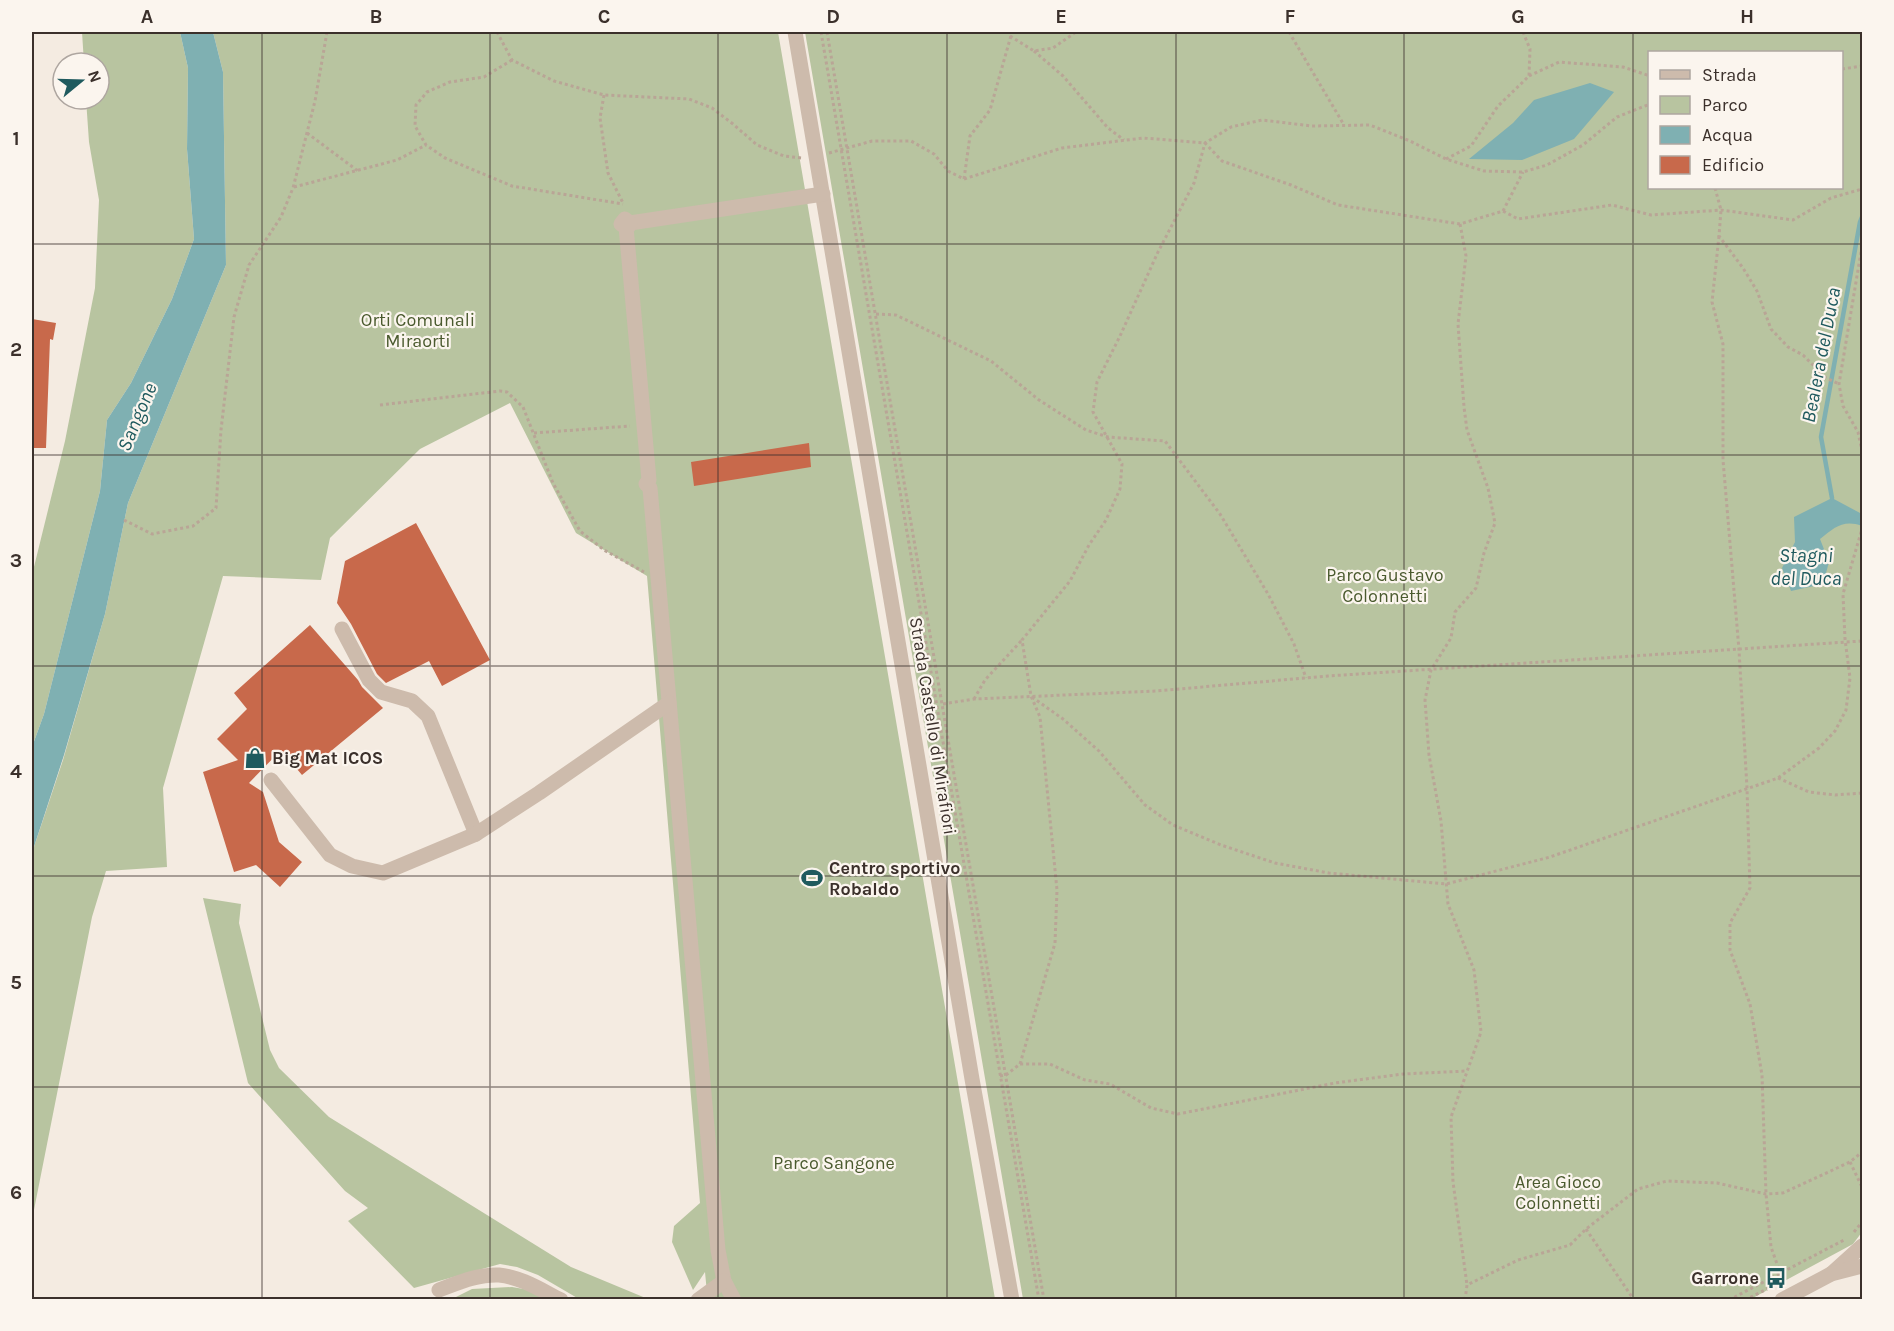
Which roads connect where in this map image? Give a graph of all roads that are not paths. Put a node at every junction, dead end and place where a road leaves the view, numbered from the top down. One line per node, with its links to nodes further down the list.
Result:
1 (795, 32): 2 (street, Strada Castello di Mirafiori)
2 (823, 194): 4 (street); 15 (street, Strada Castello di Mirafiori)
3 (342, 628): 6 (street)
4 (669, 703): 6 (street); 10 (street)
5 (271, 780): 6 (street)
6 (476, 834)
7 (1863, 1246): 9 (street)
8 (1863, 1266): 9 (street)
9 (1831, 1274): 16 (street)
10 (724, 1281): 13 (street); 14 (street)
11 (439, 1290): 12 (street)
12 (561, 1299)
13 (698, 1299)
14 (734, 1299)
15 (1012, 1299)
16 (1782, 1299)

